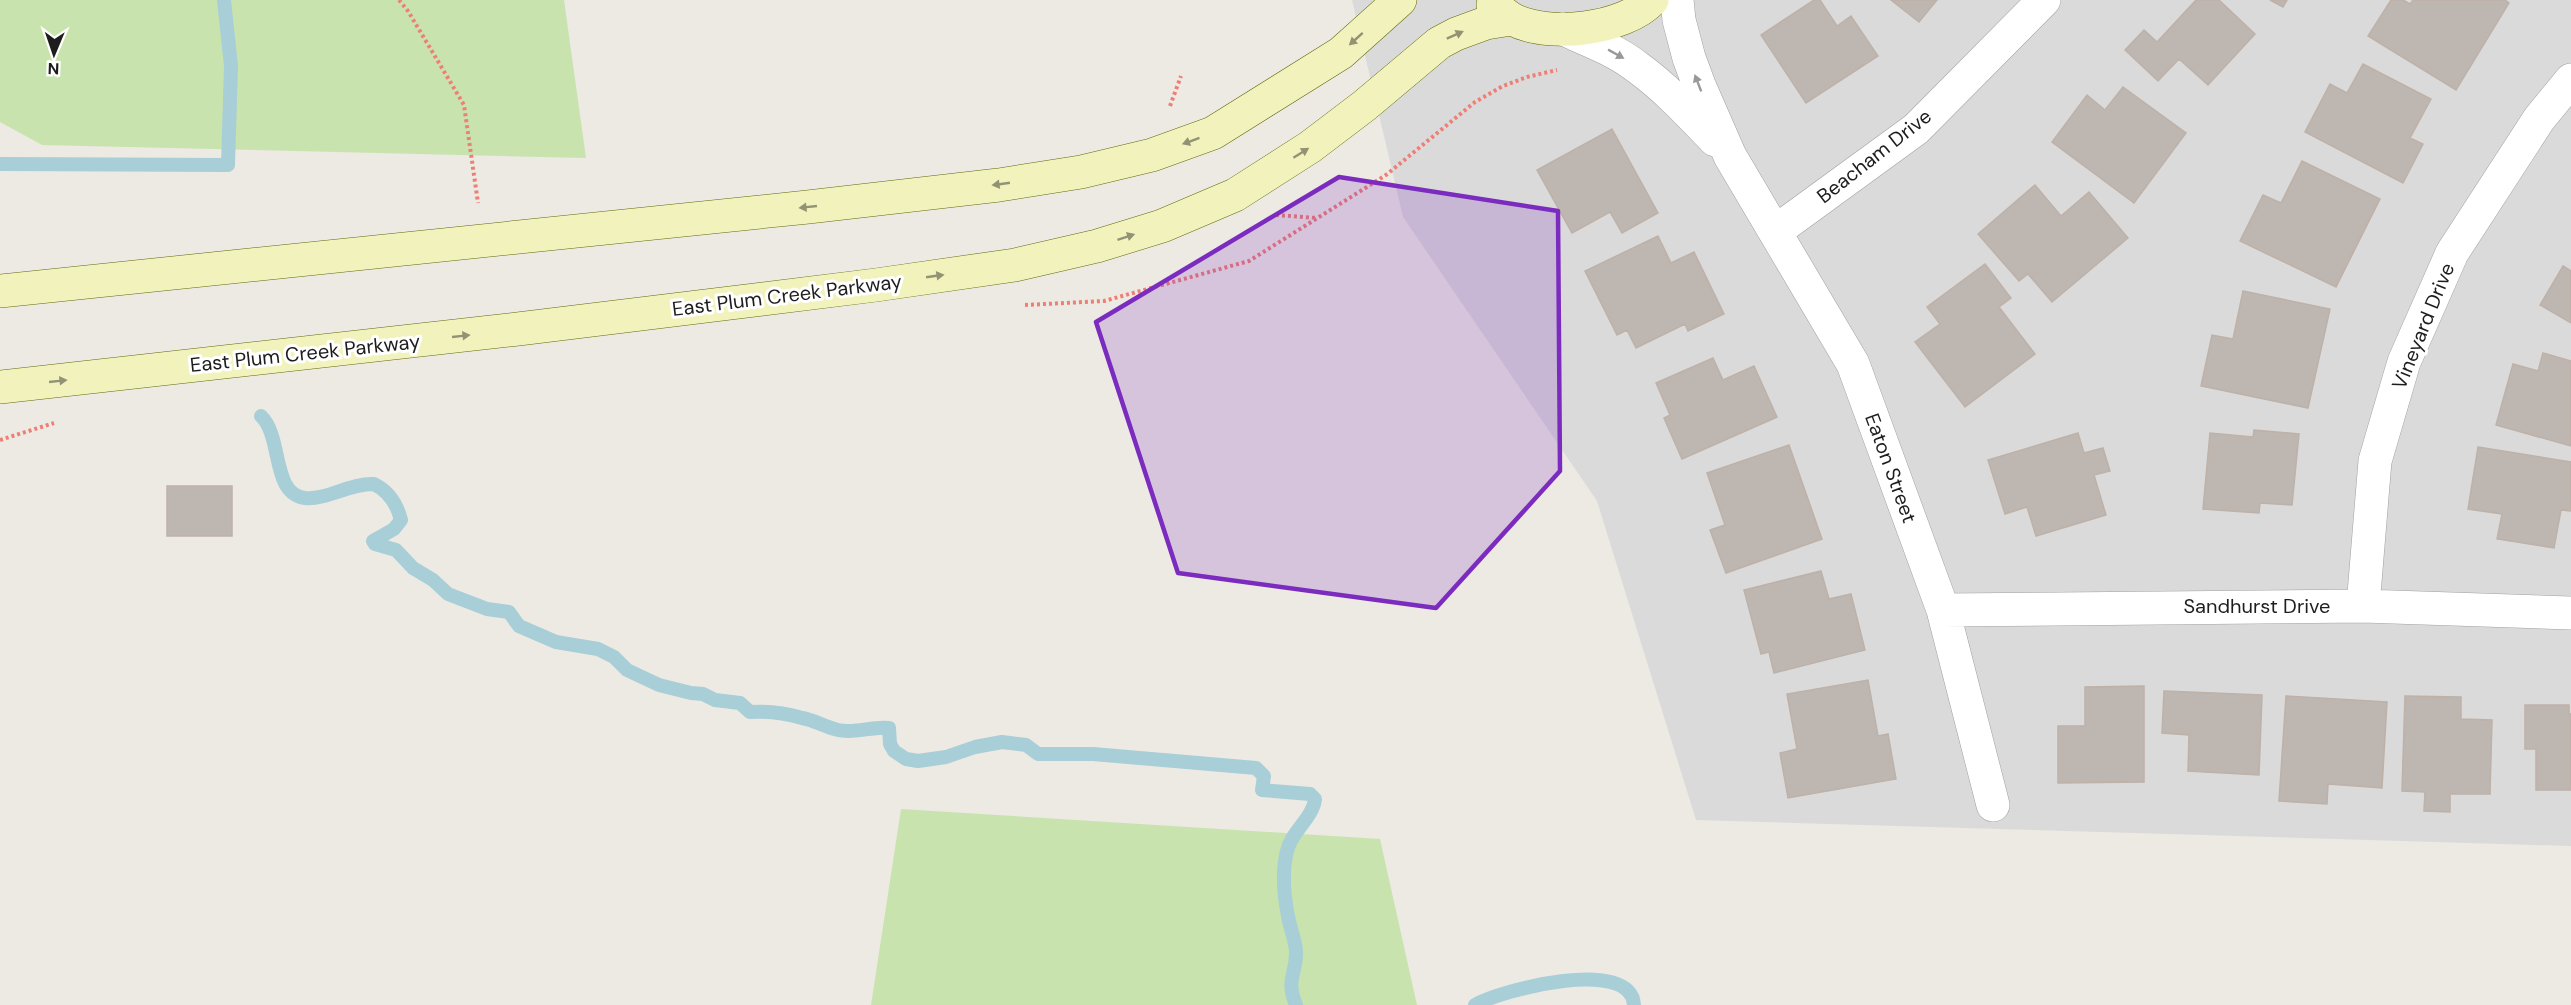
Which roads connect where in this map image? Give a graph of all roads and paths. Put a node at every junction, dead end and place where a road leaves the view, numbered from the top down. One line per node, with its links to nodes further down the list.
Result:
1 (399, 0): 10 (path)
2 (1400, 0): 12 (main road, one-way to 12)
3 (1652, 0): 7 (main road)
4 (1677, 0): 9 (street, Eaton Street, one-way to 4)
5 (2044, 0): 11 (street, Beacham Drive)
6 (1500, 9): 7 (main road); 13 (main road, East Plum Creek Parkway, one-way to 6)
7 (1563, 29): 9 (street, Eaton Street, one-way to 9)
8 (2571, 80): 14 (street, Vineyard Drive)
9 (1730, 156): 11 (street, Eaton Street)
10 (478, 203)
11 (1776, 231): 15 (street, Eaton Street)
12 (0, 291)
13 (0, 387)
14 (2363, 606): 15 (street, Sandhurst Drive); 16 (street, Sandhurst Drive)
15 (1943, 610): 17 (street, Eaton Street)
16 (2571, 613)
17 (1993, 805)

